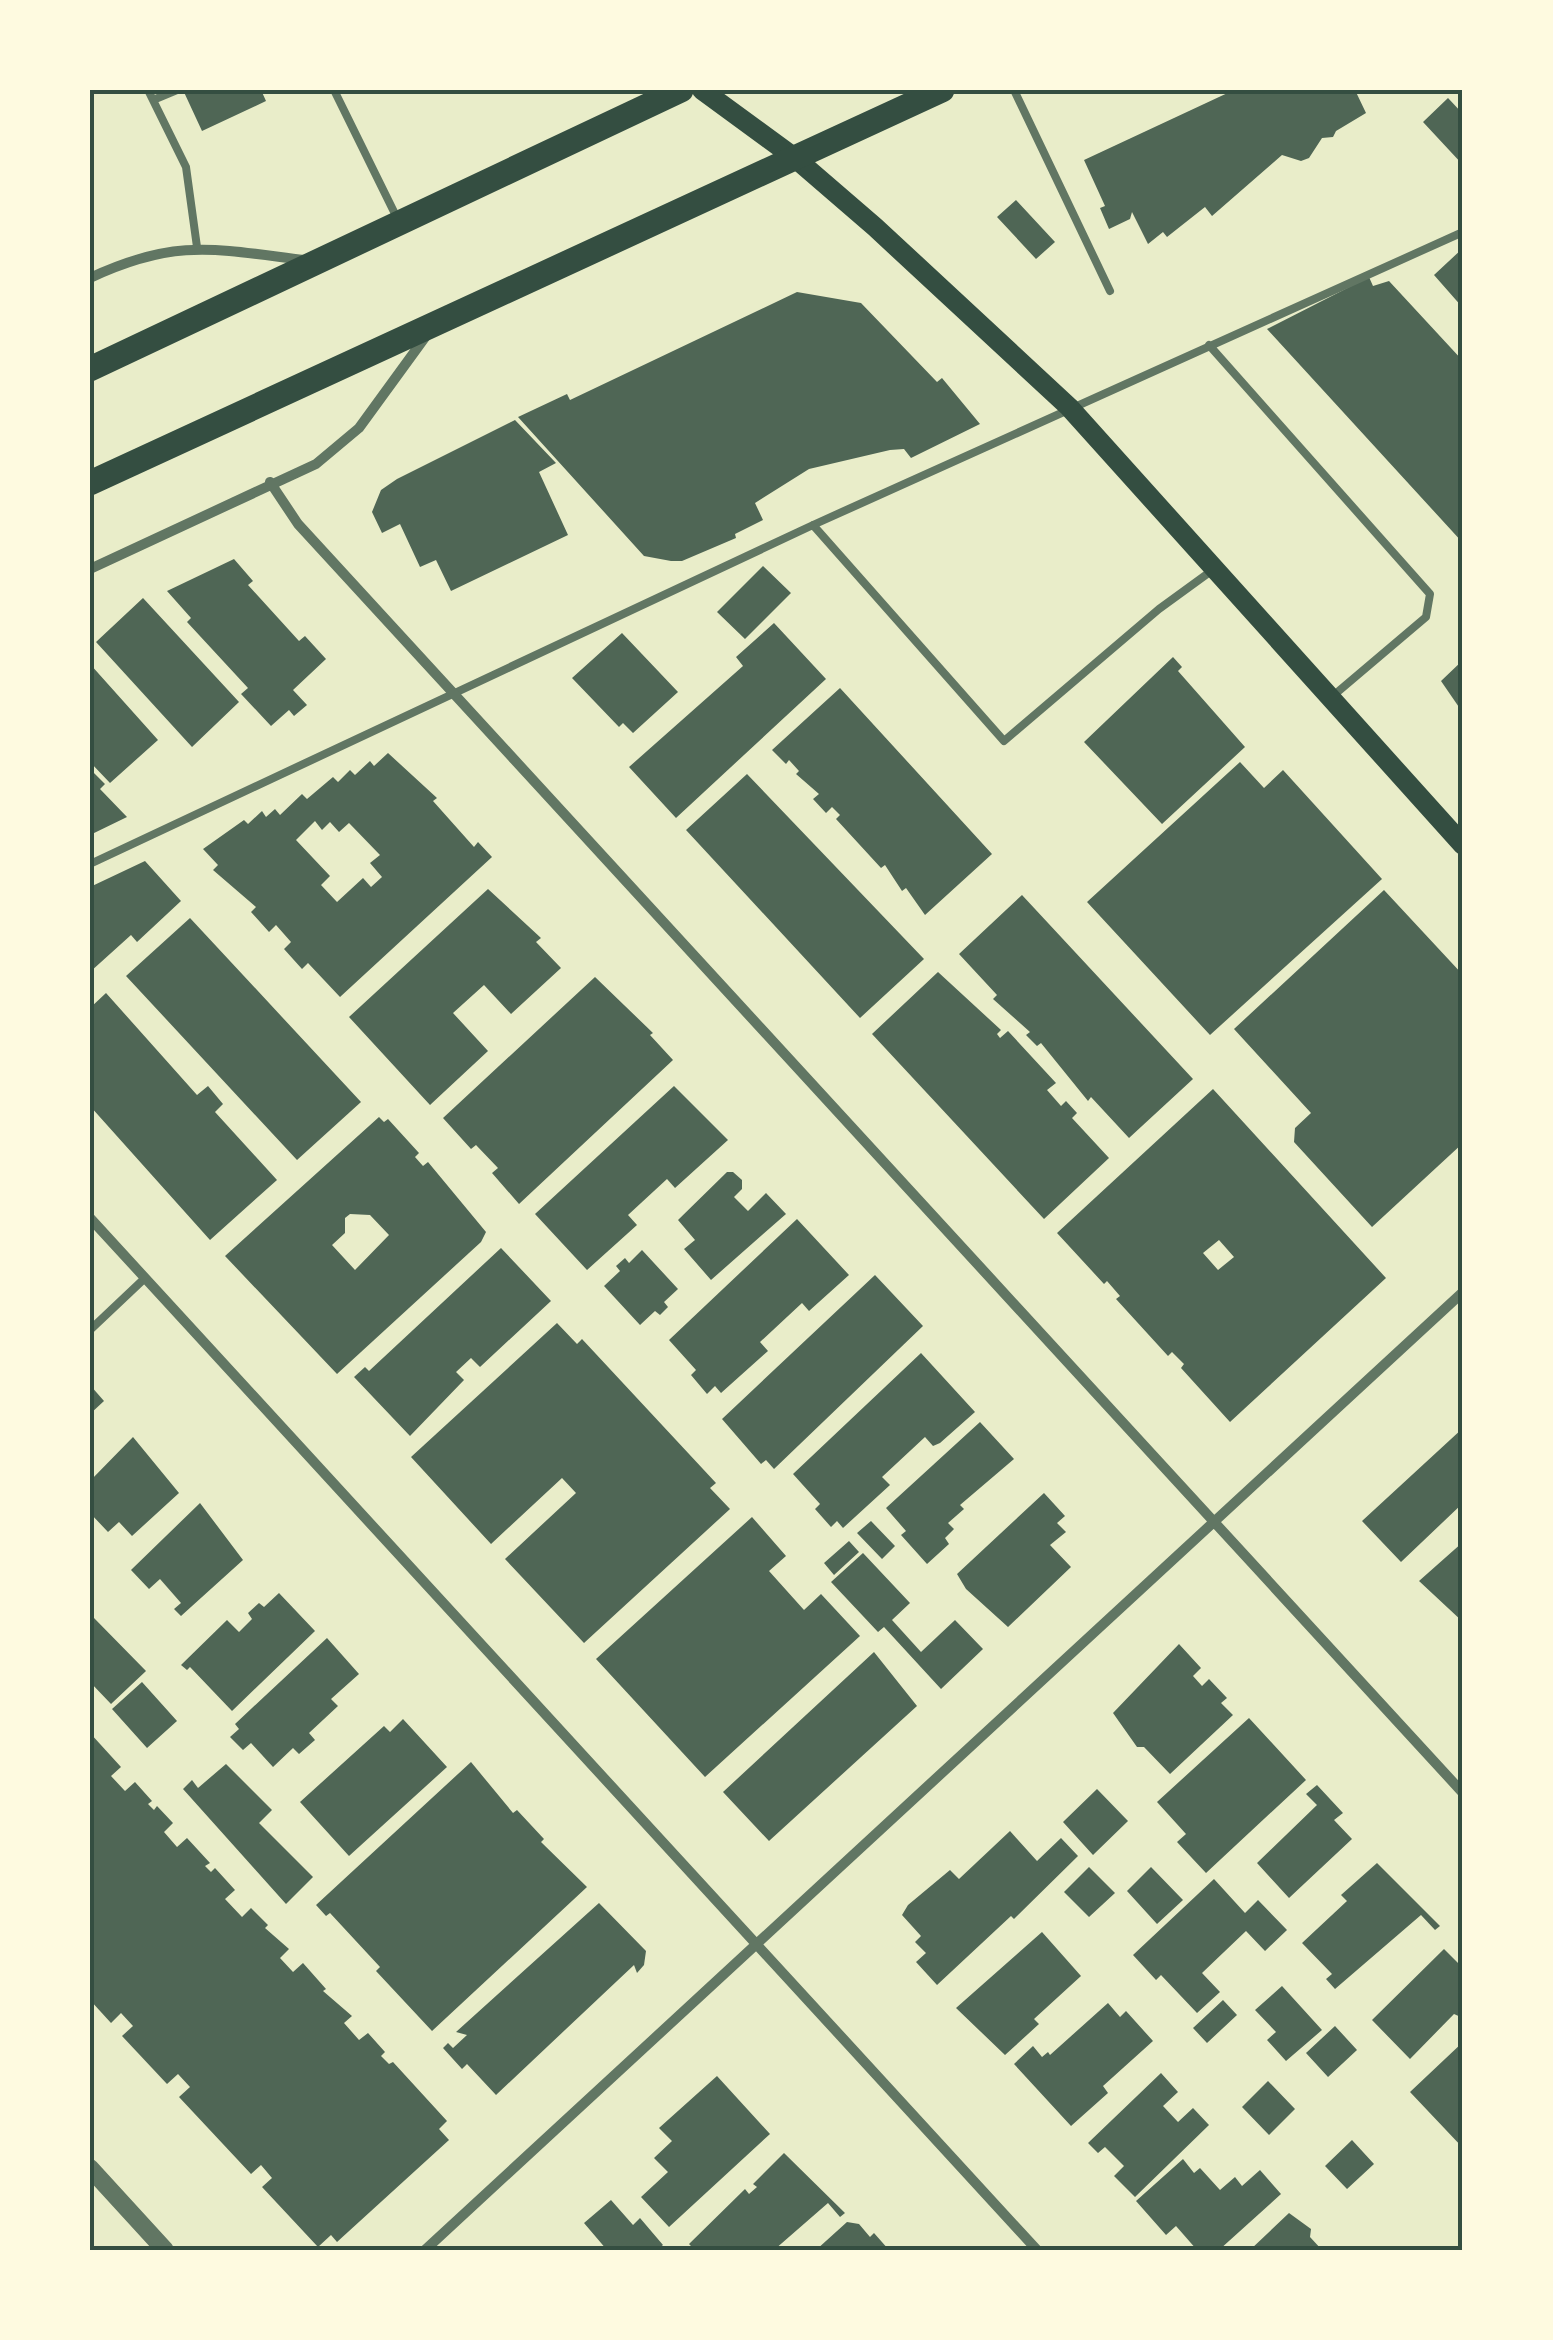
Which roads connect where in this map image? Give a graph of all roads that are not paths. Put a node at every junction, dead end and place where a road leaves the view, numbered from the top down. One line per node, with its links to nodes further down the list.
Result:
1 (148, 90): 8 (lane)
2 (177, 90): 8 (lane)
3 (334, 90): 10 (lane)
4 (681, 90): 10 (main road)
5 (702, 90): 9 (main road)
6 (942, 90): 9 (main road)
7 (1014, 90): 15 (lane)
8 (154, 100): 12 (lane)
9 (796, 158): 16 (main road); 19 (main road)
10 (400, 223): 13 (main road)
11 (1463, 232): 17 (lane)
12 (197, 247): 13 (street); 14 (street)
13 (316, 262): 18 (main road)
14 (90, 278)
15 (1110, 291)
16 (436, 323): 20 (street); 21 (main road)
17 (1209, 345): 19 (lane); 26 (lane)
18 (90, 369)
19 (1068, 408): 22 (lane); 24 (main road)
20 (270, 482): 23 (street); 25 (street)
21 (90, 483)
22 (813, 524): 24 (lane); 25 (lane)
23 (90, 569)
24 (1214, 569): 26 (main road)
25 (452, 691): 28 (lane); 33 (street)
26 (1330, 698): 27 (main road)
27 (1463, 845)
28 (90, 864)
29 (90, 1218): 30 (street)
30 (145, 1278): 32 (lane); 35 (street)
31 (1463, 1292): 33 (street)
32 (90, 1330)
33 (1216, 1521): 34 (street); 35 (street)
34 (1463, 1793)
35 (756, 1944): 38 (street); 39 (street)
36 (90, 2168): 37 (street)
37 (164, 2250)
38 (425, 2250)
39 (1036, 2250)

